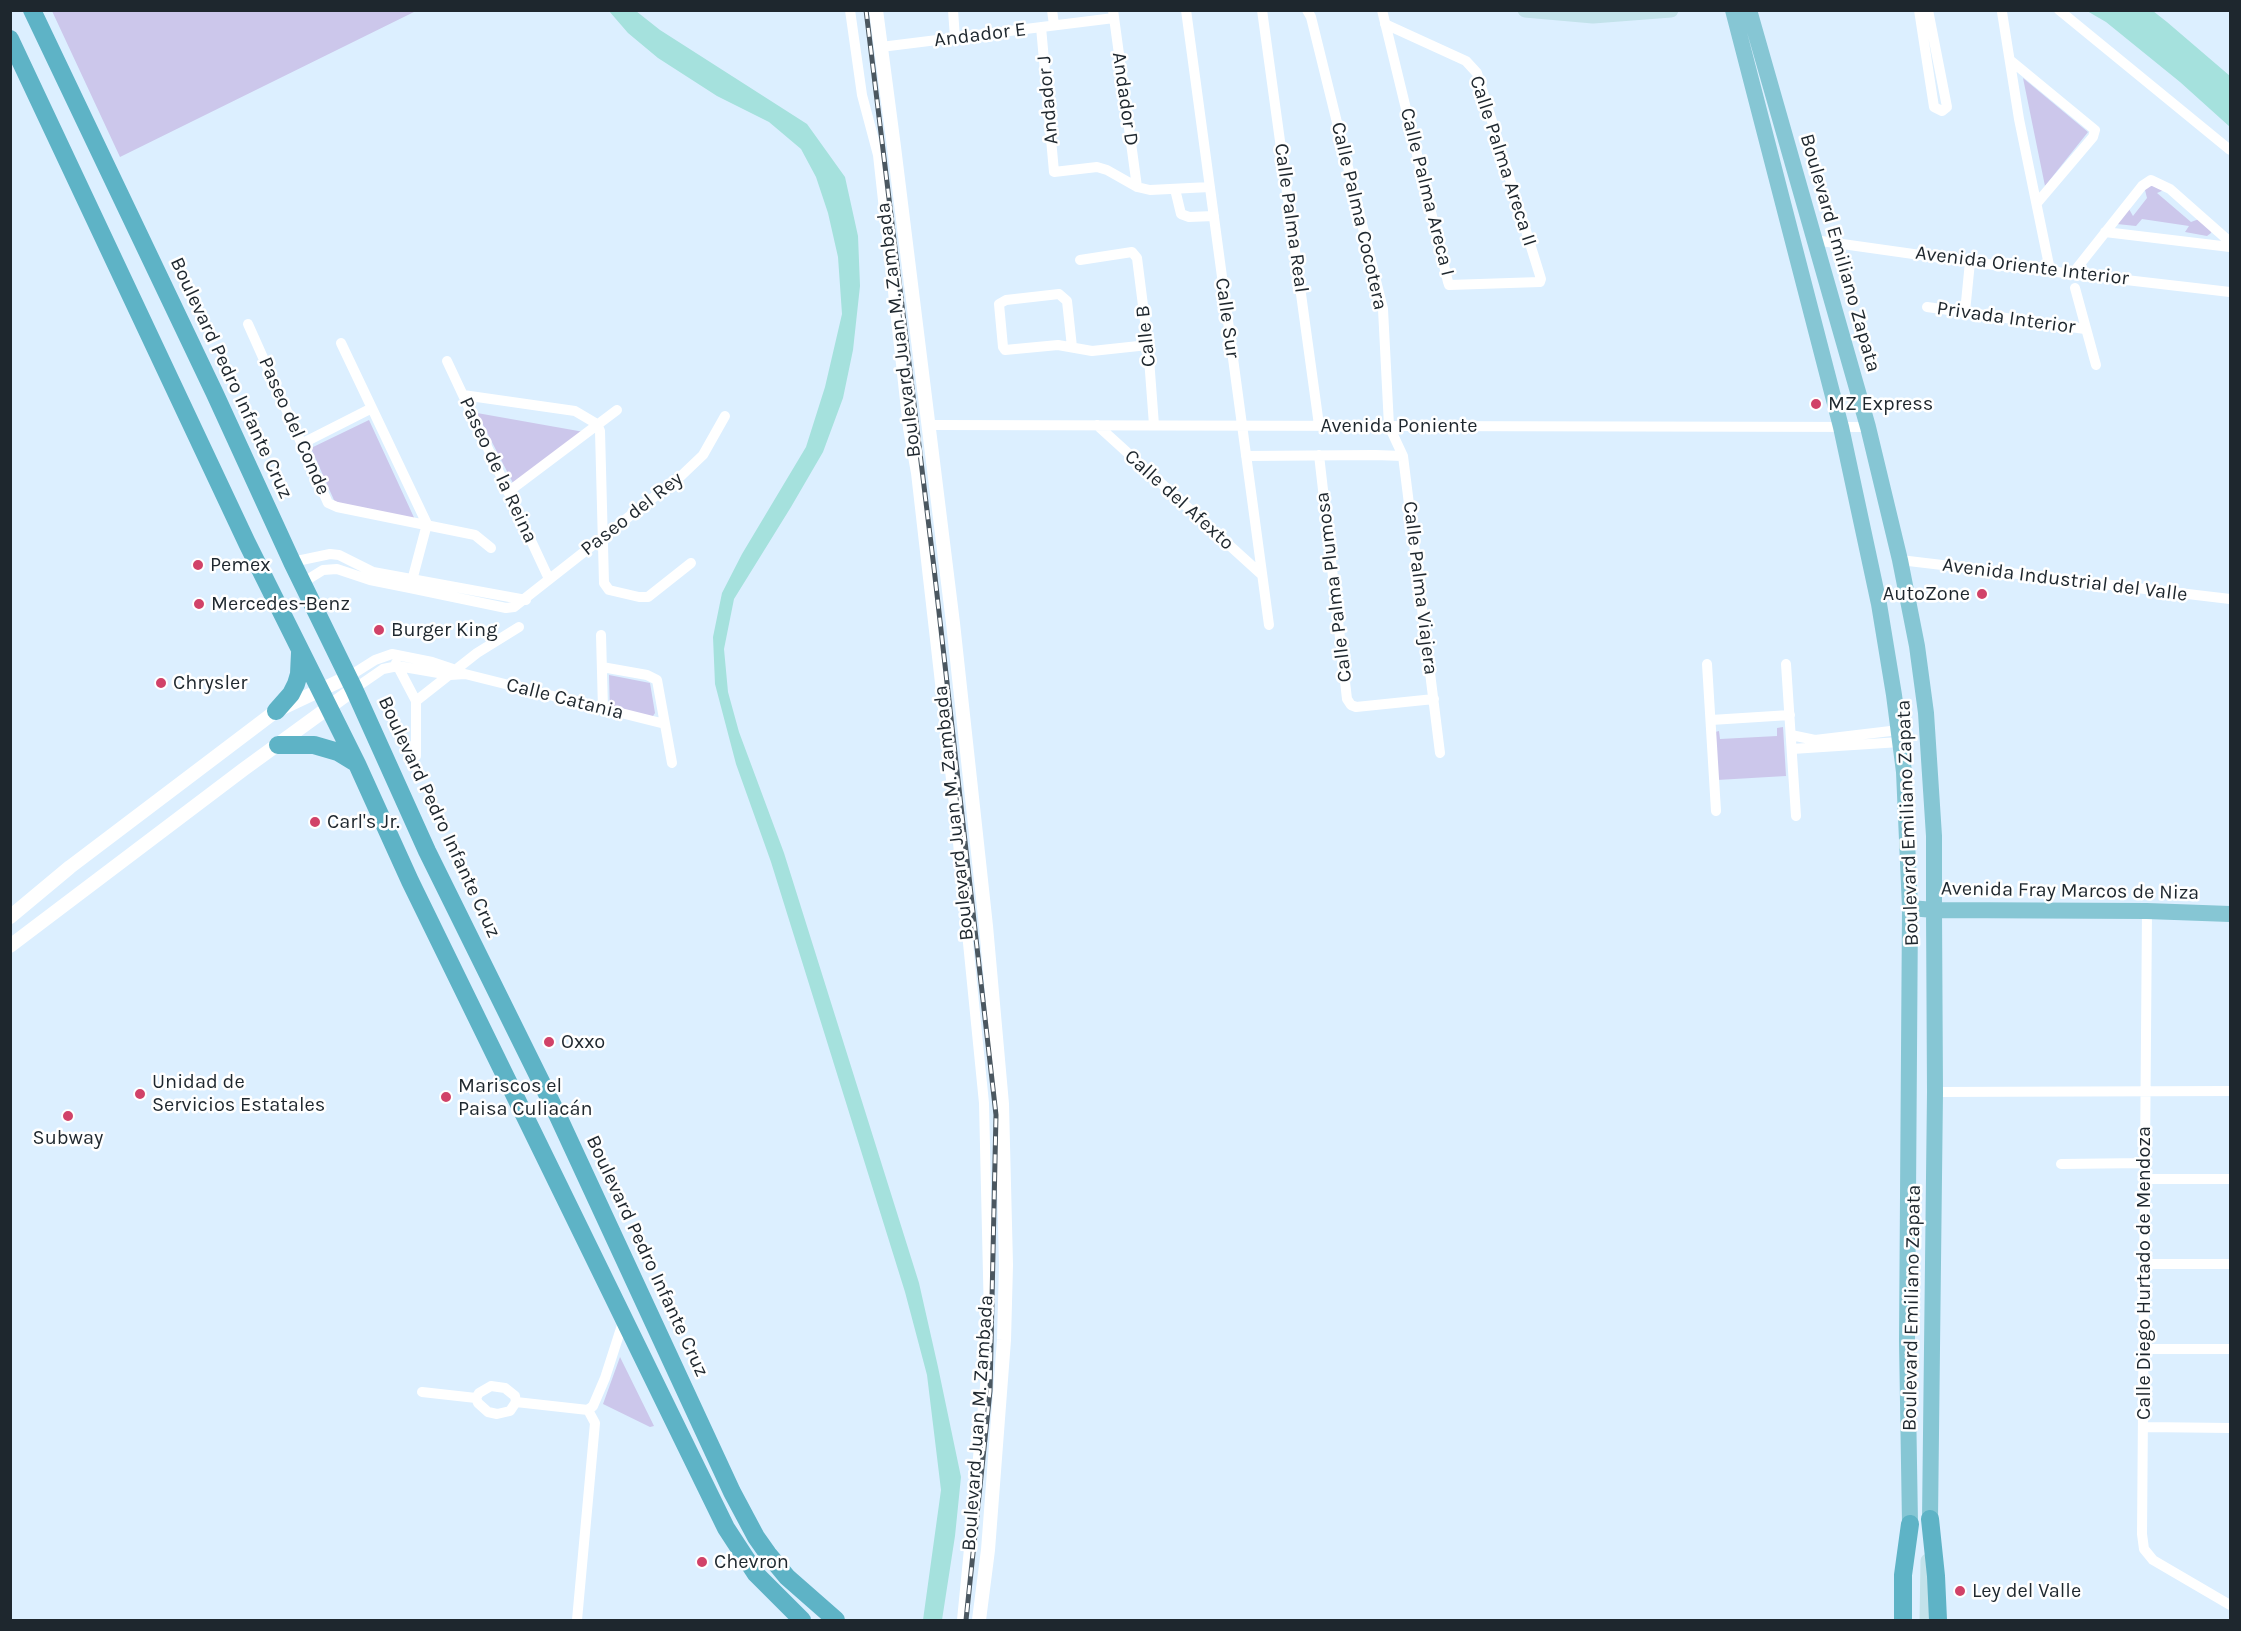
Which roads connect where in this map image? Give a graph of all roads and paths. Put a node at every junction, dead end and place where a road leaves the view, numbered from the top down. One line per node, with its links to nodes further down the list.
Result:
1 (32, 10): 75 (highway, Boulevard Pedro Infante Cruz)
2 (850, 10): 143 (street, Boulevard Juan M. Zambada)
3 (876, 10): 24 (street, Boulevard Juan M. Zambada)
4 (953, 10): 22 (street)
5 (1052, 10): 20 (street, Andador J)
6 (1186, 10): 29 (street, Calle Sur)
7 (1262, 10): 62 (street, Calle Palma Real)
8 (1307, 10): 63 (street, Calle Palma Cocotera)
9 (1382, 10): 19 (street, Calle Palma Areca I)
10 (1525, 10): 11 (main road)
11 (1671, 10)
12 (1733, 10): 64 (main road, Boulevard Emiliano Zapata)
13 (1749, 10): 34 (main road, Boulevard Emiliano Zapata)
14 (1919, 10): 15 (street)
15 (1928, 10)
16 (2059, 10): 27 (street)
17 (2002, 12): 25 (street)
18 (1114, 14): 20 (street, Andador E); 28 (street, Andador D)
19 (1385, 24): 41 (street, Calle Palma Areca II); 41 (street, Calle Palma Areca I)
20 (1054, 25): 21 (street, Andador E)
21 (1041, 27): 22 (street, Andador E); 28 (street, Andador J)
22 (955, 38): 24 (street, Andador E)
23 (10, 39): 26 (highway)
24 (881, 47): 59 (street, Boulevard Juan M. Zambada)
25 (2010, 60): 31 (street); 31 (street)
26 (18, 64): 85 (highway)
27 (2230, 150)
28 (1137, 187): 30 (street)
29 (1210, 187): 30 (street); 32 (street, Calle Sur)
30 (1175, 189): 32 (street)
31 (2037, 203): 39 (street)
32 (1214, 216): 58 (street, Calle Sur)
33 (2105, 232): 35 (street); 36 (street); 40 (street)
34 (1814, 240): 38 (street, Avenida Oriente Interior); 65 (main road, Boulevard Emiliano Zapata)
35 (2230, 242)
36 (2230, 247)
37 (1080, 260): 49 (street, Calle B)
38 (1970, 262): 39 (street, Avenida Oriente Interior); 45 (street)
39 (2050, 270): 40 (street, Avenida Oriente Interior)
40 (2073, 273): 43 (street, Avenida Oriente Interior)
41 (1541, 279)
42 (2075, 288): 47 (street)
43 (2230, 292)
44 (1927, 307): 45 (street, Privada Interior)
45 (1965, 312): 47 (street, Privada Interior)
46 (248, 324): 66 (street, Paseo del Conde)
47 (2085, 329): 52 (street)
48 (341, 343): 54 (street)
49 (1148, 345): 50 (street); 61 (street, Calle B)
50 (1072, 347): 50 (street)
51 (447, 361): 53 (street, Paseo de la Reina)
52 (2096, 365)
53 (463, 395): 57 (street); 70 (street, Paseo de la Reina)
54 (372, 408): 66 (street); 71 (street)
55 (618, 410): 57 (street)
56 (725, 416): 72 (street, Paseo del Rey)
57 (597, 424): 70 (street); 72 (street)
58 (1242, 424): 61 (street, Avenida Poniente); 62 (street, Avenida Poniente); 68 (street, Calle Sur)
59 (929, 425): 60 (street, Avenida Poniente); 144 (street, Boulevard Juan M. Zambada)
60 (1097, 425): 61 (street, Avenida Poniente); 77 (street, Calle del Afexto)
61 (1154, 425)
62 (1319, 425): 63 (street, Avenida Poniente)
63 (1389, 426): 64 (street, Avenida Poniente); 69 (street, Calle Palma Viajera)
64 (1841, 427): 65 (street, Avenida Poniente); 102 (main road, Boulevard Emiliano Zapata)
65 (1868, 427): 74 (main road, Boulevard Emiliano Zapata)
66 (303, 443): 71 (street, Paseo del Conde)
67 (1319, 455): 68 (street); 69 (street); 94 (street, Calle Palma Plumosa)
68 (1246, 456): 77 (street, Calle Sur)
69 (1404, 456): 94 (street, Calle Palma Viajera)
70 (508, 492): 78 (street, Paseo de la Reina)
71 (427, 524): 73 (street, Paseo del Conde); 80 (street)
72 (602, 539): 76 (street); 78 (street, Paseo del Rey)
73 (491, 548)
74 (1900, 560): 81 (street, Avenida Industrial del Valle); 112 (main road, Boulevard Emiliano Zapata)
75 (292, 562): 79 (highway, Boulevard Pedro Infante Cruz); 80 (street, Paseo del Rey)
76 (691, 563)
77 (1262, 574): 82 (street, Calle Sur)
78 (549, 579): 80 (street, Paseo del Rey)
79 (302, 583): 80 (street, Paseo del Rey); 92 (highway, Boulevard Pedro Infante Cruz)
80 (411, 584)
81 (2230, 599)
82 (1269, 625)
83 (519, 627): 91 (street)
84 (602, 635): 90 (street)
85 (300, 651): 93 (highway); 97 (highway)
86 (392, 654): 89 (street); 91 (street); 92 (street)
87 (1707, 664): 99 (street)
88 (1786, 664): 98 (street)
89 (398, 666): 91 (street); 92 (street); 95 (street)
90 (602, 666): 96 (street); 100 (street)
91 (457, 673): 95 (street); 96 (street, Calle Catania)
92 (351, 683): 93 (street); 142 (highway, Boulevard Pedro Infante Cruz)
93 (324, 699): 97 (street); 103 (street); 108 (highway)
94 (1434, 699): 105 (street, Calle Palma Viajera)
95 (416, 701): 106 (street)
96 (603, 709): 100 (street, Calle Catania)
97 (276, 711): 115 (street)
98 (1790, 715): 99 (street); 101 (street)
99 (1711, 720): 109 (street)
100 (665, 724): 107 (street)
101 (1791, 735): 102 (street); 104 (street)
102 (1899, 736): 104 (street); 111 (main road, Boulevard Emiliano Zapata)
103 (278, 745): 108 (highway); 116 (street)
104 (1792, 749): 110 (street)
105 (1440, 753)
106 (416, 756)
107 (672, 763)
108 (357, 764): 126 (highway)
109 (1716, 811)
110 (1796, 816)
111 (1910, 908): 112 (main road, Avenida Fray Marcos de Niza); 136 (main road, Boulevard Emiliano Zapata)
112 (1934, 910): 113 (main road, Avenida Fray Marcos de Niza); 119 (main road, Boulevard Emiliano Zapata)
113 (2147, 911): 114 (main road, Avenida Fray Marcos de Niza); 117 (street, Calle Diego Hurtado de Mendoza)
114 (2230, 914)
115 (10, 917)
116 (10, 946)
117 (2145, 1091): 118 (street); 119 (street); 120 (street, Calle Diego Hurtado de Mendoza)
118 (2230, 1091)
119 (1935, 1092): 135 (main road, Boulevard Emiliano Zapata)
120 (2144, 1163): 121 (street); 122 (street, Calle Diego Hurtado de Mendoza)
121 (2061, 1164)
122 (2144, 1179): 123 (street); 124 (street, Calle Diego Hurtado de Mendoza)
123 (2230, 1179)
124 (2145, 1264): 125 (street); 127 (street, Calle Diego Hurtado de Mendoza)
125 (2230, 1264)
126 (624, 1318): 132 (street); 141 (highway)
127 (2144, 1349): 128 (street); 133 (street, Calle Diego Hurtado de Mendoza)
128 (2230, 1349)
129 (422, 1392): 130 (street)
130 (476, 1398): 131 (street); 131 (street)
131 (516, 1402): 132 (street)
132 (588, 1410): 140 (street)
133 (2144, 1427): 134 (street); 137 (street, Calle Diego Hurtado de Mendoza)
134 (2230, 1428)
135 (1930, 1519): 147 (main road, Boulevard Emiliano Zapata); 148 (highway)
136 (1910, 1524): 145 (highway); 146 (main road, Boulevard Emiliano Zapata)
137 (2214, 1595): 138 (street); 139 (street)
138 (2230, 1595)
139 (2230, 1605)
140 (577, 1620)
141 (802, 1620)
142 (836, 1620)
143 (962, 1620)
144 (979, 1620)
145 (1903, 1620)
146 (1911, 1620)
147 (1926, 1620)
148 (1938, 1620)

